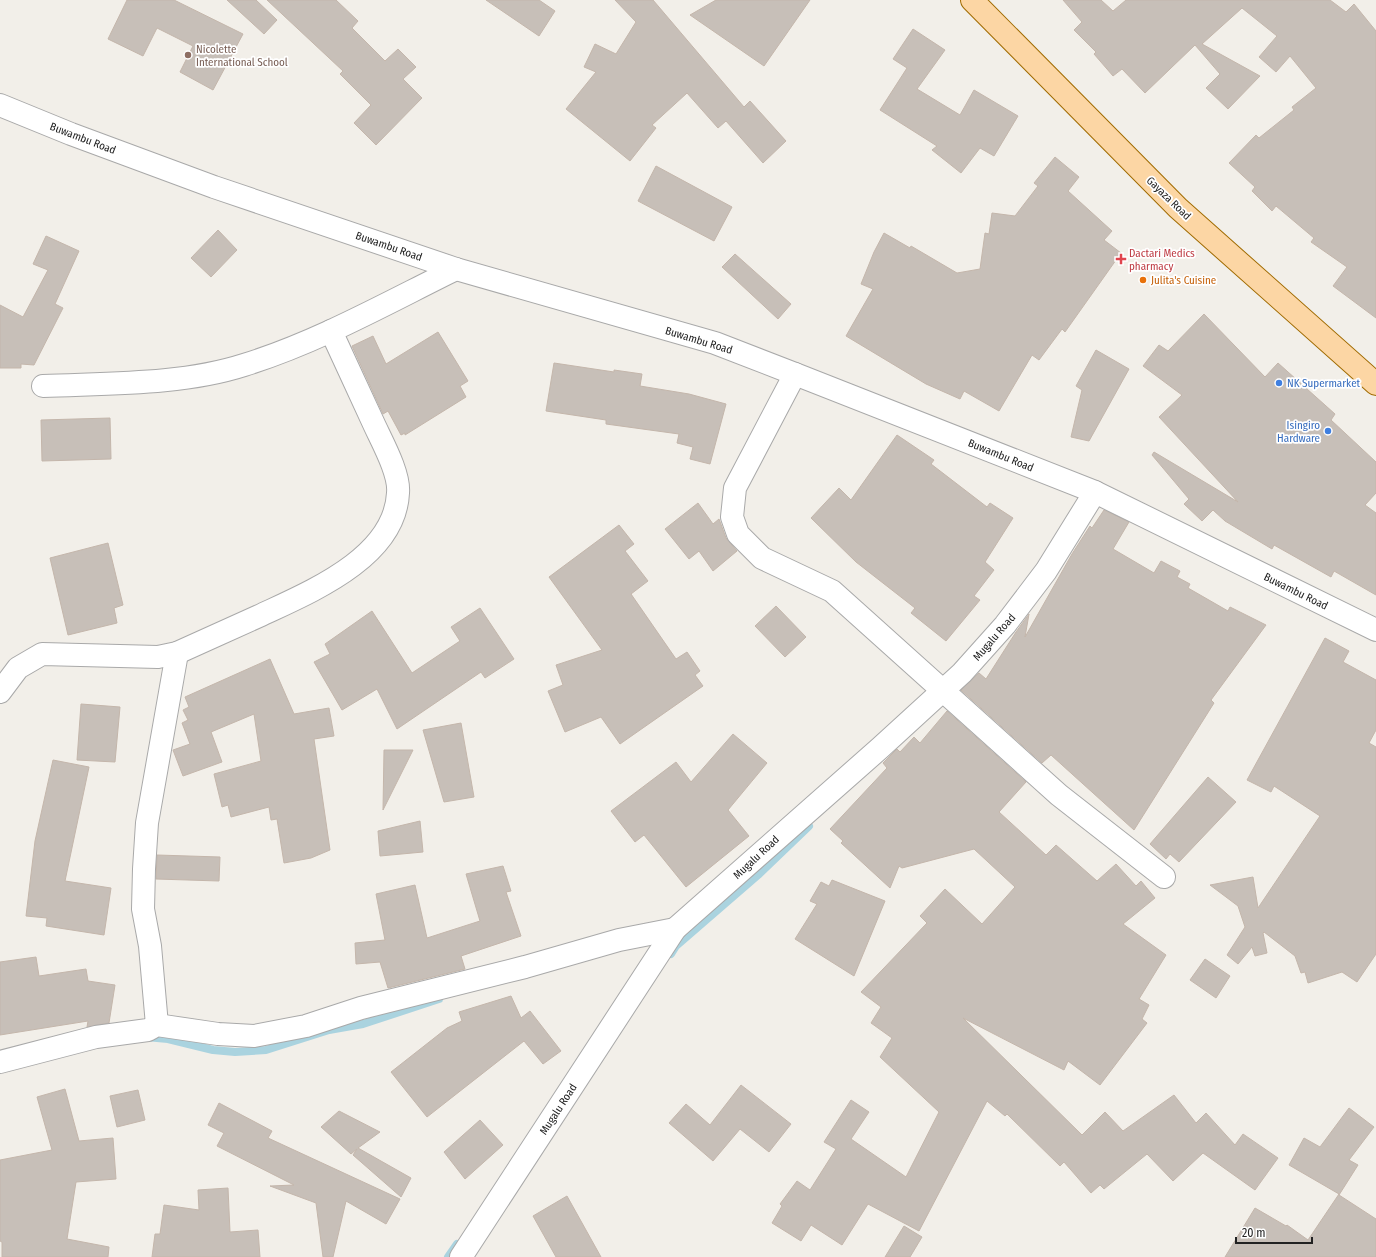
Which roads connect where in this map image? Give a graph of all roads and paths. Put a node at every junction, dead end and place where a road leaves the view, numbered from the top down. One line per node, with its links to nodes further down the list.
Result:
1 (972, 0): 6 (main road, Gayaza Road)
2 (0, 105): 3 (street, Buwambu Road)
3 (456, 269): 4 (street); 5 (street, Buwambu Road)
4 (331, 331): 7 (street); 10 (street)
5 (796, 374): 8 (street, Buwambu Road); 11 (street)
6 (1376, 384)
7 (43, 386)
8 (1095, 492): 9 (street, Buwambu Road); 11 (street, Mugalu Road)
9 (1376, 630)
10 (176, 653): 12 (street); 15 (street)
11 (942, 691): 13 (street); 14 (street, Mugalu Road)
12 (0, 692)
13 (1164, 877)
14 (675, 929): 15 (street); 17 (street, Mugalu Road)
15 (156, 1025): 16 (street)
16 (0, 1062)
17 (461, 1257)

